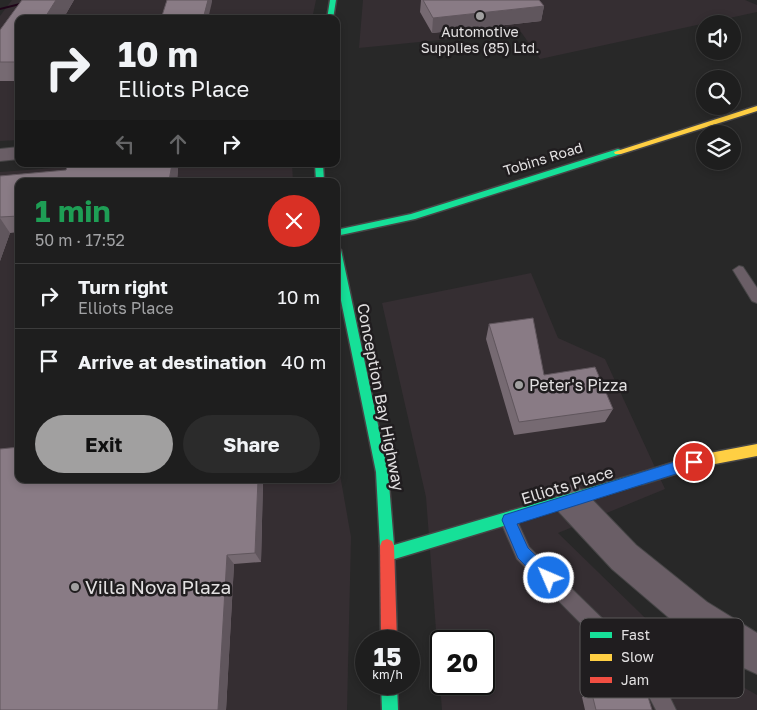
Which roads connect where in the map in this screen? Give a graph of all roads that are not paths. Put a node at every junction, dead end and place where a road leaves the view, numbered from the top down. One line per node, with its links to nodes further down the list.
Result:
1 (333, 0): 2 (street)
2 (331, 15)
3 (757, 108): 6 (street, Tobins Road)
4 (15, 153): 5 (street)
5 (0, 155)
6 (340, 232)
7 (739, 270): 9 (lane)
8 (340, 280): 13 (street, Conception Bay Highway)
9 (757, 298)
10 (757, 450): 11 (street, Elliots Place)
11 (571, 501): 12 (street, Elliots Place); 15 (street)
12 (508, 520): 13 (street, Elliots Place); 14 (lane)
13 (388, 554): 16 (street, Conception Bay Highway)
14 (589, 618)
15 (699, 618)
16 (389, 630)
17 (744, 647): 18 (street)
18 (757, 655)
19 (389, 695): 21 (street)
20 (660, 698): 22 (lane)
21 (390, 710)
22 (666, 710)

